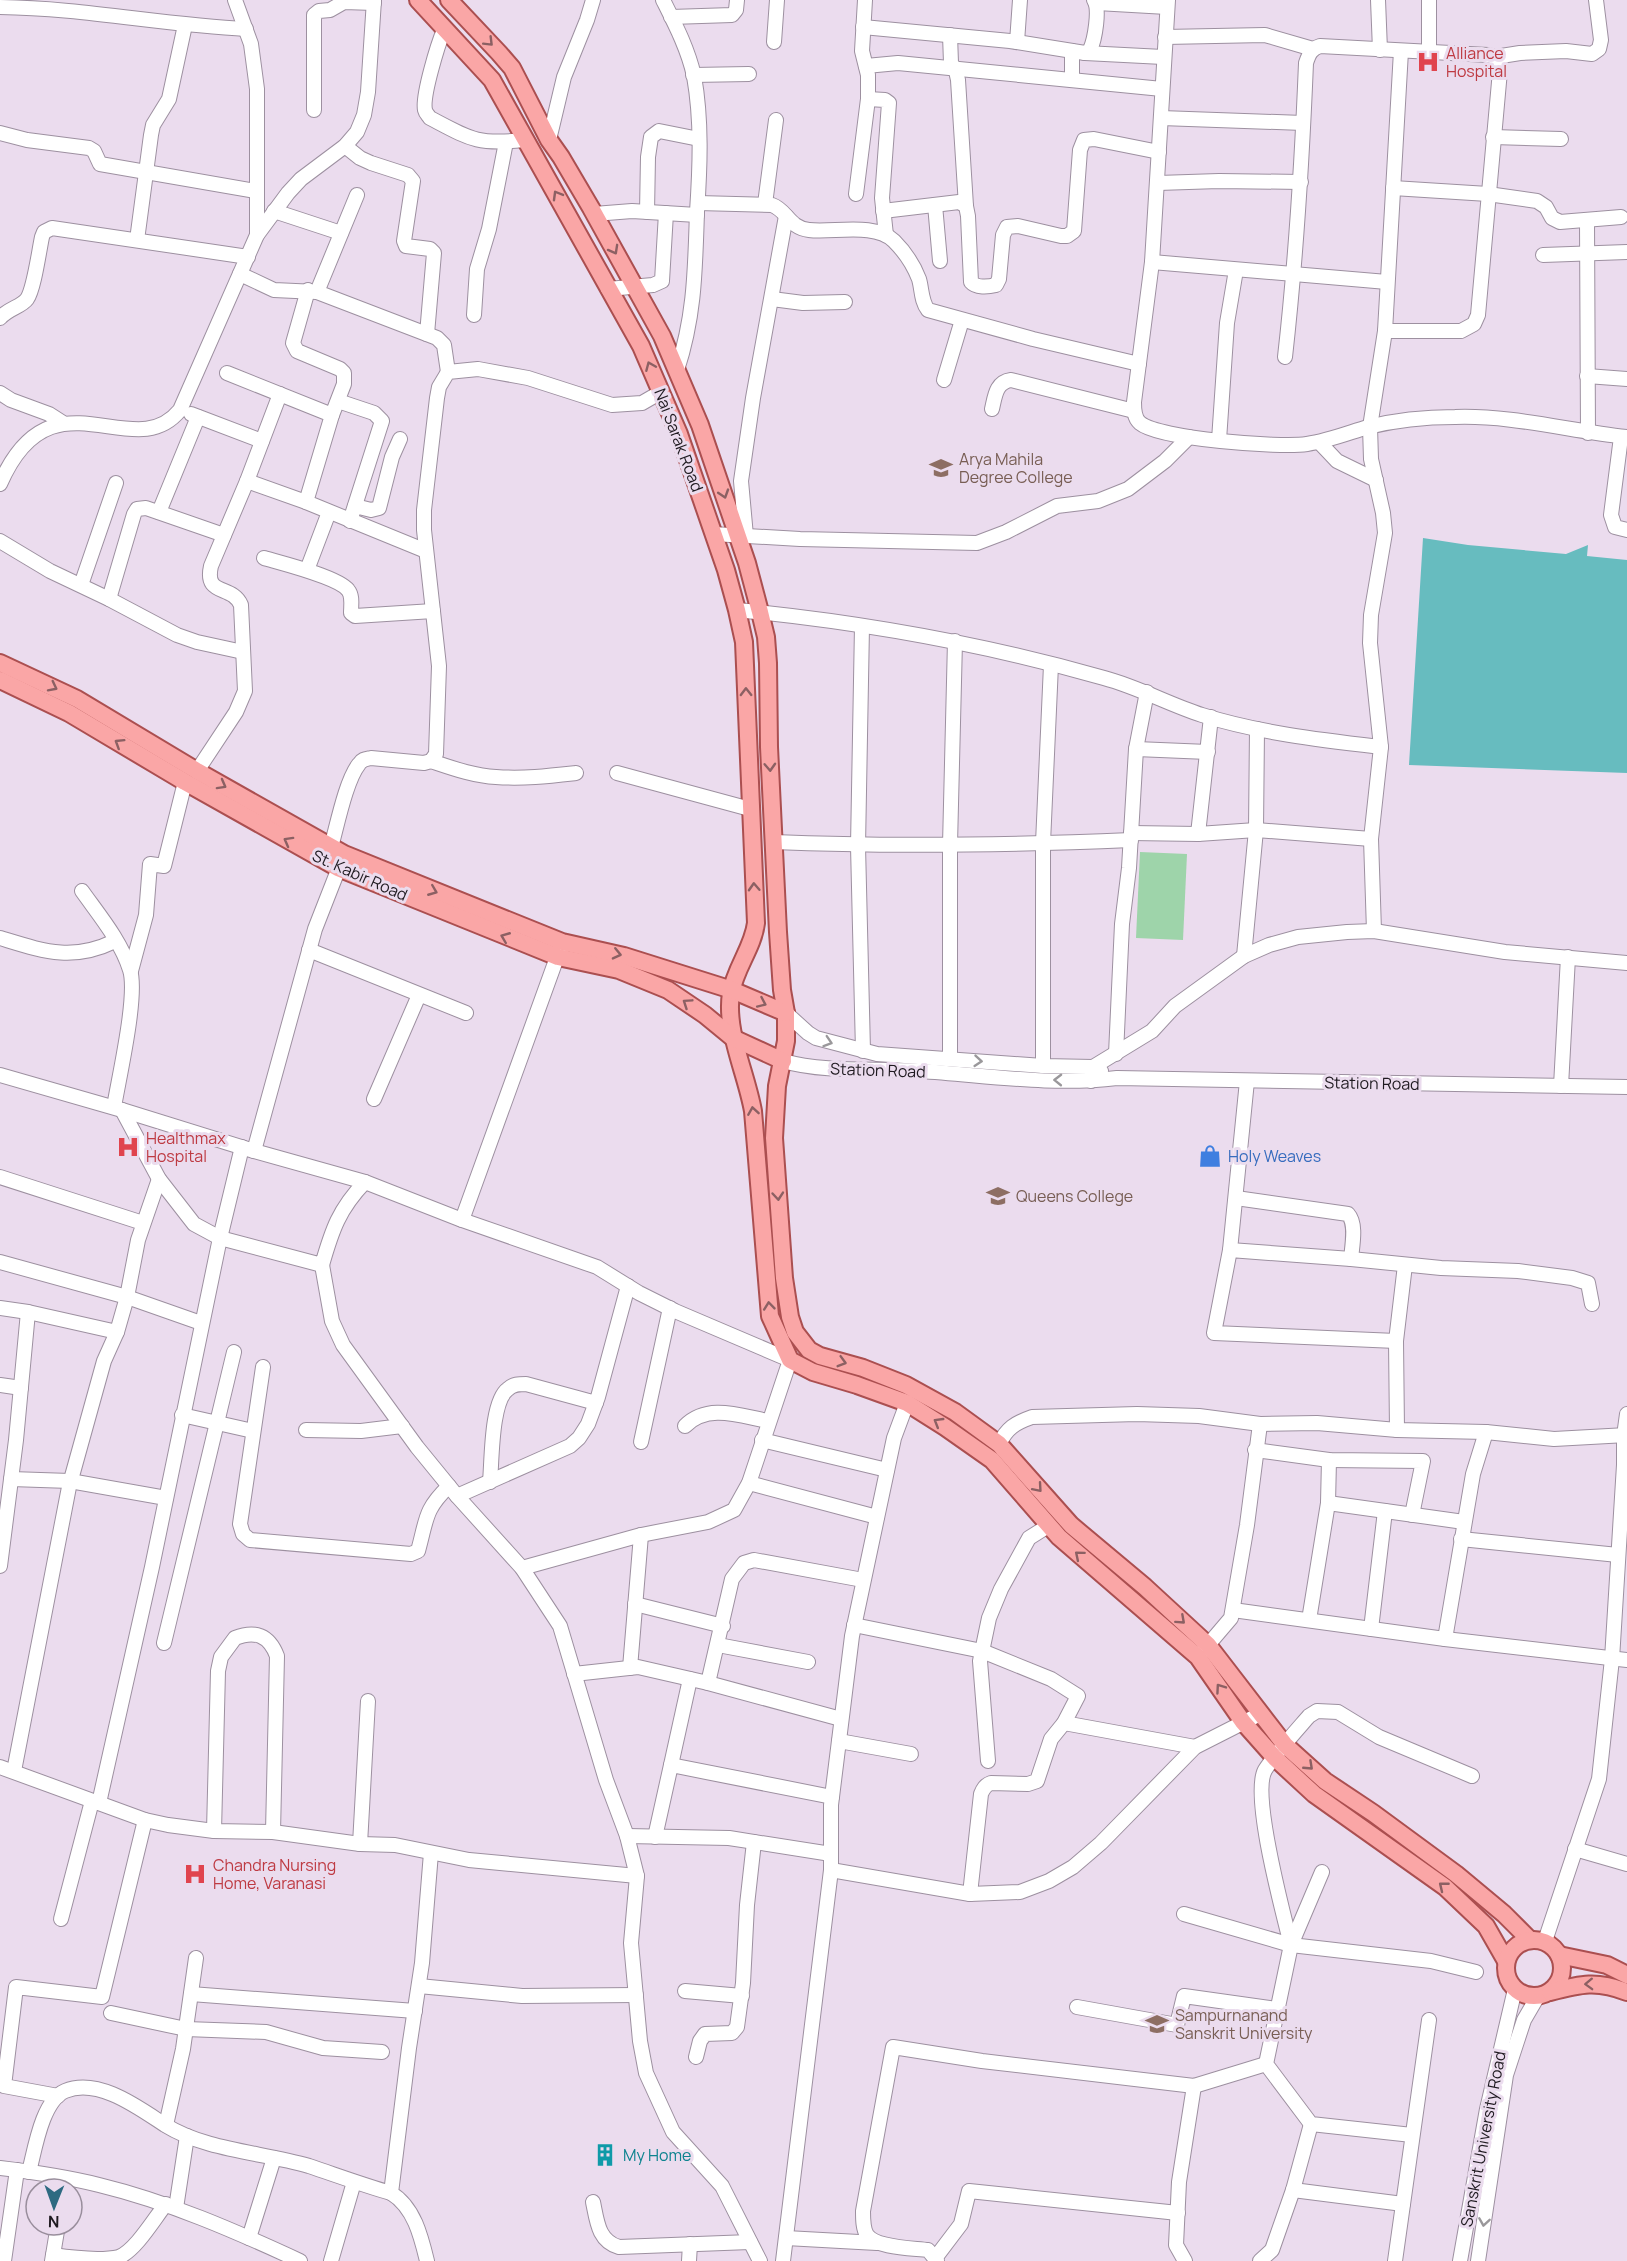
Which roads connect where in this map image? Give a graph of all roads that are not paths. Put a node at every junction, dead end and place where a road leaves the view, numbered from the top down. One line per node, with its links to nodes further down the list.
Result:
1 (235, 0): 21 (street)
2 (418, 0): 22 (main road, Nai Sarak Road)
3 (449, 0): 50 (main road, Nai Sarak Road, one-way to 50)
4 (593, 0): 50 (street)
5 (663, 0): 18 (street)
6 (737, 0): 18 (street)
7 (777, 0): 25 (street)
8 (865, 0): 20 (street)
9 (1020, 0): 26 (street)
10 (1378, 0): 28 (street)
11 (1430, 0): 31 (street)
12 (1596, 0): 33 (street)
13 (374, 1): 41 (street); 52 (street)
14 (1095, 2): 15 (street); 30 (street)
15 (1168, 3): 24 (street)
16 (64, 5): 17 (street); 19 (street)
17 (0, 7)
18 (671, 17): 37 (street)
19 (184, 25): 21 (street); 54 (street)
20 (863, 27): 23 (street); 34 (street)
21 (246, 29): 58 (street)
22 (444, 30): 49 (main road, Nai Sarak Road); 51 (street)
23 (950, 35): 26 (street); 35 (street)
24 (1165, 37): 27 (street); 32 (street)
25 (774, 42)
26 (1017, 42): 30 (street)
27 (1313, 49): 28 (street); 44 (street)
28 (1380, 50): 29 (street)
29 (1401, 51): 31 (street); 57 (street)
30 (1078, 52): 32 (street); 38 (street)
31 (1429, 52): 33 (street)
32 (1163, 57): 39 (street)
33 (1495, 57): 46 (street)
34 (866, 66): 35 (street); 40 (street)
35 (952, 67): 38 (street); 64 (street)
36 (749, 74): 37 (street)
37 (693, 75): 47 (street)
38 (1072, 80): 39 (street)
39 (1162, 89): 42 (street)
40 (868, 99): 59 (street); 67 (street)
41 (314, 110)
42 (1161, 118): 44 (street); 53 (street)
43 (776, 120): 62 (street)
44 (1303, 123): 55 (street)
45 (0, 133): 54 (street)
46 (1493, 137): 48 (street); 60 (street)
47 (699, 139): 65 (street); 68 (street)
48 (1561, 139)
49 (524, 140): 51 (street); 89 (main road, Nai Sarak Road, one-way to 49)
50 (549, 140): 70 (main road, Nai Sarak Road)
51 (506, 142): 93 (street)
52 (345, 146): 66 (street); 97 (street)
53 (1159, 152): 56 (street); 64 (street)
54 (145, 171): 58 (street); 77 (street)
55 (1301, 182): 56 (street); 85 (street)
56 (1158, 183): 83 (street)
57 (1393, 188): 60 (street); 87 (street)
58 (256, 191): 75 (street)
59 (856, 194)
60 (1488, 194): 73 (street); 96 (street)
61 (357, 195): 74 (street)
62 (765, 204): 65 (street); 71 (street)
63 (935, 205): 64 (street); 67 (street); 82 (street)
64 (966, 206)
65 (698, 209): 69 (street); 100 (street)
66 (274, 211): 74 (street); 75 (street)
67 (883, 211): 76 (street)
68 (647, 212): 69 (street); 70 (street)
69 (666, 213): 88 (street)
70 (594, 214): 88 (main road, Nai Sarak Road, one-way to 88)
71 (786, 216): 76 (street); 91 (street)
72 (1621, 217): 73 (street)
73 (1587, 220): 79 (street)
74 (341, 233): 90 (street)
75 (257, 235): 81 (street)
76 (886, 235): 95 (street)
77 (137, 240): 81 (street); 94 (street)
78 (1627, 252): 79 (street)
79 (1587, 253): 80 (street); 103 (street)
80 (1543, 255)
81 (248, 257): 86 (street)
82 (940, 261)
83 (1152, 262): 84 (street); 99 (street)
84 (1236, 270): 85 (street); 121 (street)
85 (1295, 273): 87 (street); 98 (street)
86 (240, 274): 90 (street); 111 (street)
87 (1387, 282): 96 (street)
88 (634, 286): 89 (street); 100 (main road, Nai Sarak Road)
89 (608, 289): 106 (main road, Nai Sarak Road, one-way to 89)
90 (312, 291): 97 (street); 109 (street)
91 (772, 299): 92 (street); 138 (street)
92 (845, 302)
93 (474, 315)
94 (0, 318)
95 (962, 320): 99 (street); 105 (street)
96 (1385, 331): 116 (street)
97 (427, 334): 101 (street)
98 (1286, 357)
99 (1138, 364): 112 (street)
100 (676, 370): 124 (main road, Nai Sarak Road)
101 (448, 372): 106 (street); 140 (street)
102 (227, 373): 107 (street)
103 (1587, 375): 104 (street); 117 (street)
104 (1627, 378)
105 (944, 380)
106 (661, 392): 125 (main road, Nai Sarak Road)
107 (280, 394): 113 (street); 122 (street)
108 (2, 396): 115 (street)
109 (338, 401): 113 (street); 131 (street)
110 (992, 409): 112 (street)
111 (180, 410): 114 (street); 115 (street)
112 (1134, 411): 118 (street)
113 (332, 416): 130 (street)
114 (198, 417): 122 (street); 132 (street)
115 (63, 423): 129 (street)
116 (1370, 427): 117 (street); 123 (street); 126 (street)
117 (1588, 433): 119 (street)
118 (1189, 437): 121 (street); 138 (street)
119 (1624, 437): 135 (street)
120 (400, 439): 131 (street)
121 (1219, 440): 123 (street)
122 (262, 441): 127 (street)
123 (1319, 442): 126 (street)
124 (710, 453): 125 (main road); 138 (main road, Nai Sarak Road, one-way to 138)
125 (688, 460): 136 (main road, Nai Sarak Road)
126 (1376, 480): 157 (street)
127 (247, 481): 130 (street); 137 (street)
128 (116, 483): 143 (street)
129 (0, 484)
130 (306, 501): 133 (street)
131 (355, 506): 134 (street)
132 (159, 512): 137 (street); 144 (street)
133 (329, 512): 134 (street); 142 (street)
134 (350, 521): 140 (street)
135 (1627, 530)
136 (713, 534): 138 (street); 145 (main road, Nai Sarak Road)
137 (224, 535): 150 (street)
138 (742, 536): 147 (main road, Nai Sarak Road)
139 (0, 541): 143 (street)
140 (426, 551): 146 (street)
141 (264, 558): 142 (street)
142 (306, 570): 146 (street)
143 (81, 585): 144 (street)
144 (108, 599): 150 (street)
145 (737, 610): 147 (street); 164 (main road, Nai Sarak Road, one-way to 145)
146 (433, 611): 160 (street)
147 (760, 612): 148 (street); 169 (main road, Nai Sarak Road, one-way to 169)
148 (862, 626): 149 (street); 172 (street)
149 (955, 641): 152 (street); 171 (street)
150 (243, 652): 163 (street)
151 (0, 663): 163 (main road, St. Kabir Road, one-way to 163)
152 (1051, 665): 154 (street); 170 (street)
153 (0, 680): 163 (main road, St. Kabir Road, one-way to 153)
154 (1147, 692): 155 (street); 158 (street)
155 (1211, 717): 156 (street); 159 (street)
156 (1257, 729): 157 (street); 165 (street)
157 (1380, 747): 168 (street)
158 (1136, 749): 159 (street); 167 (street)
159 (1208, 752): 166 (street)
160 (431, 761): 161 (street); 173 (street)
161 (576, 773)
162 (617, 773): 164 (street)
163 (191, 777): 173 (main road, St. Kabir Road); 183 (street)
164 (750, 809): 184 (main road, Nai Sarak Road, one-way to 164)
165 (1256, 830): 166 (street); 168 (street); 180 (street)
166 (1198, 834): 167 (street)
167 (1131, 837): 170 (street); 190 (street)
168 (1371, 838): 175 (street)
169 (774, 842): 172 (street); 187 (main road, Nai Sarak Road)
170 (1043, 843): 171 (street); 193 (street)
171 (950, 845): 172 (street); 191 (street)
172 (858, 846): 189 (street)
173 (338, 857): 178 (street); 179 (main road, St. Kabir Road)
174 (82, 891): 177 (street)
175 (1374, 931): 180 (street); 181 (street)
176 (0, 938): 177 (street)
177 (115, 941): 183 (street)
178 (309, 950): 185 (street); 203 (street)
179 (560, 950): 184 (main road, St. Kabir Road, one-way to 184); 188 (main road, St. Kabir Road, one-way to 179); 208 (street)
180 (1244, 956): 190 (street)
181 (1569, 957): 182 (street); 199 (street)
182 (1627, 963)
183 (131, 971): 202 (street)
184 (732, 990): 187 (main road, St. Kabir Road, one-way to 187); 188 (main road)
185 (419, 995): 186 (street); 201 (street)
186 (466, 1013)
187 (786, 1013): 189 (street, Station Road, one-way to 189); 192 (main road, Nai Sarak Road)
188 (733, 1038): 192 (main road, St. Kabir Road); 226 (main road, one-way to 188)
189 (862, 1051): 191 (street, Station Road)
190 (1116, 1054): 194 (street)
191 (950, 1058): 193 (street, Station Road, one-way to 193)
192 (783, 1061): 197 (street, Station Road, one-way to 192); 246 (main road, Nai Sarak Road, one-way to 246)
193 (1043, 1066): 194 (street, Station Road)
194 (1093, 1067): 196 (street, Station Road); 197 (street)
195 (0, 1075): 202 (street)
196 (1117, 1078): 197 (street, Station Road); 198 (street, Station Road)
197 (1090, 1081)
198 (1247, 1081): 199 (street, Station Road); 207 (street)
199 (1561, 1086): 200 (street, Station Road)
200 (1627, 1087)
201 (374, 1099)
202 (118, 1108): 203 (street); 205 (street)
203 (248, 1149): 206 (street); 210 (street)
204 (0, 1177): 209 (street)
205 (159, 1179): 209 (street); 210 (street)
206 (365, 1182): 208 (street); 215 (street)
207 (1236, 1198): 211 (street); 212 (street)
208 (462, 1220): 216 (street)
209 (144, 1223): 217 (street)
210 (220, 1238): 215 (street); 222 (street)
211 (1230, 1250): 212 (street); 224 (street)
212 (1351, 1259): 214 (street)
213 (0, 1262): 217 (street)
214 (1406, 1264): 218 (street); 224 (street)
215 (322, 1265): 237 (street)
216 (628, 1286): 220 (street); 230 (street)
217 (127, 1297): 222 (street); 223 (street)
218 (1592, 1305)
219 (0, 1308): 221 (street)
220 (670, 1308): 226 (street); 245 (street)
221 (28, 1312): 223 (street); 229 (street)
222 (201, 1323): 233 (street)
223 (117, 1332): 251 (street)
224 (1396, 1341): 240 (street)
225 (234, 1352): 235 (street)
226 (790, 1360): 231 (main road); 234 (street)
227 (262, 1367): 241 (street)
228 (0, 1385): 229 (street)
229 (21, 1388): 250 (street)
230 (596, 1403): 252 (street); 252 (street)
231 (907, 1403): 249 (street); 261 (main road, one-way to 231)
232 (1627, 1414): 243 (street)
233 (183, 1415): 235 (street); 255 (street)
234 (768, 1421): 238 (street); 244 (street)
235 (217, 1423): 241 (street); 275 (street)
236 (1260, 1424): 240 (street); 246 (street); 247 (street)
237 (402, 1426): 239 (street); 254 (street)
238 (685, 1426)
239 (306, 1430)
240 (1397, 1430): 242 (street)
241 (253, 1431): 254 (street)
242 (1486, 1432): 243 (street); 260 (street)
243 (1625, 1436): 264 (street)
244 (762, 1440): 249 (street); 253 (street)
245 (641, 1442)
246 (999, 1444): 278 (main road, Nai Sarak Road, one-way to 278)
247 (1256, 1450): 248 (street); 269 (street)
248 (1329, 1460): 256 (street); 258 (street)
249 (887, 1470): 259 (street)
250 (11, 1479): 251 (street); 265 (street)
251 (70, 1481): 255 (street); 298 (street)
252 (490, 1482): 254 (street)
253 (749, 1483): 259 (street); 262 (street)
254 (453, 1491): 266 (street)
255 (166, 1498): 301 (street)
256 (1328, 1503): 257 (street); 270 (street)
257 (1385, 1511): 258 (street); 273 (street)
258 (1412, 1515): 260 (street)
259 (877, 1517): 267 (street)
260 (1464, 1522): 263 (street)
261 (1048, 1526): 277 (street); 278 (main road, one-way to 261)
262 (640, 1535): 266 (street); 268 (street)
263 (1461, 1539): 264 (street); 274 (street)
264 (1618, 1555): 279 (street)
265 (0, 1566)
266 (522, 1568): 283 (street)
267 (863, 1580): 271 (street); 272 (street)
268 (635, 1604): 272 (street); 282 (street)
269 (1233, 1610): 270 (street); 278 (street)
270 (1309, 1620): 273 (street)
271 (854, 1625): 277 (street); 288 (street)
272 (723, 1626): 276 (street)
273 (1371, 1629): 274 (street)
274 (1445, 1639): 279 (street)
275 (164, 1643)
276 (718, 1645): 281 (street); 285 (street)
277 (982, 1651): 290 (street); 295 (street)
278 (1203, 1651): 287 (main road); 289 (main road, one-way to 278)
279 (1612, 1659): 280 (street); 309 (street)
280 (1627, 1660)
281 (808, 1662)
282 (630, 1668): 283 (street); 284 (street)
283 (574, 1674): 305 (street)
284 (690, 1679): 285 (street); 296 (street)
285 (708, 1683): 288 (street)
286 (368, 1701): 308 (street)
287 (1260, 1714): 289 (street); 293 (main road)
288 (842, 1719): 291 (street)
289 (1244, 1722): 292 (street); 293 (main road)
290 (1064, 1723): 292 (street); 317 (street)
291 (839, 1741): 294 (street); 300 (street)
292 (1195, 1747): 317 (street)
293 (1280, 1752): 299 (street); 316 (main road, one-way to 316); 318 (main road, one-way to 293); 322 (street)
294 (910, 1754)
295 (988, 1761)
296 (670, 1765): 300 (street); 306 (street)
297 (0, 1767): 298 (street)
298 (14, 1772): 301 (street)
299 (1472, 1776)
300 (832, 1797): 311 (street)
301 (96, 1802): 302 (street); 320 (street)
302 (145, 1820): 303 (street); 348 (street)
303 (214, 1831): 304 (street); 304 (street)
304 (273, 1832): 308 (street)
305 (627, 1836): 306 (street); 315 (street)
306 (655, 1837): 307 (street)
307 (754, 1842): 311 (street); 335 (street)
308 (360, 1844): 310 (street)
309 (1575, 1849): 312 (street); 321 (street)
310 (431, 1853): 315 (street); 328 (street)
311 (831, 1854): 313 (street)
312 (1627, 1864)
313 (831, 1870): 317 (street); 367 (street)
314 (1322, 1872): 322 (street)
315 (637, 1876): 334 (street)
316 (1474, 1889): 318 (main road); 321 (main road)
317 (970, 1894)
318 (1462, 1903): 325 (main road)
319 (1184, 1914): 322 (street)
320 (61, 1919)
321 (1538, 1941): 323 (main road); 325 (main road)
322 (1291, 1945): 326 (street); 337 (street)
323 (1559, 1955): 327 (main road); 333 (main road)
324 (196, 1958): 332 (street)
325 (1506, 1961): 329 (main road)
326 (1476, 1972)
327 (1627, 1975)
328 (419, 1986): 334 (street); 338 (street)
329 (1515, 1989): 333 (main road); 340 (street, Sanskrit University Road)
330 (685, 1991): 335 (street)
331 (1627, 1992): 333 (main road, one-way to 333)
332 (190, 1994): 338 (street); 343 (street)
333 (1544, 1994): 342 (street, Sanskrit University Road)
334 (636, 1995): 368 (street)
335 (742, 1996): 345 (street)
336 (1077, 2007): 337 (street)
337 (1276, 2010): 346 (street)
338 (415, 2011): 360 (street)
339 (111, 2013): 343 (street)
340 (1507, 2018): 342 (street); 383 (street, Sanskrit University Road)
341 (1429, 2020): 351 (street)
342 (1523, 2022): 384 (street, Sanskrit University Road, one-way to 384)
343 (186, 2029): 344 (street); 350 (street)
344 (382, 2052)
345 (696, 2057)
346 (1266, 2064): 347 (street); 349 (street)
347 (1194, 2086): 364 (street); 369 (street)
348 (58, 2096): 350 (street); 355 (street)
349 (1311, 2124): 351 (street); 359 (street)
350 (166, 2125): 352 (street)
351 (1412, 2135): 362 (street)
352 (187, 2136): 353 (street); 363 (street)
353 (274, 2158): 357 (street); 366 (street)
354 (0, 2168): 355 (street)
355 (23, 2171): 356 (street); 373 (street)
356 (43, 2177)
357 (354, 2182): 360 (street); 375 (street)
358 (84, 2184): 363 (street)
359 (1293, 2190): 362 (street); 381 (street)
360 (391, 2193): 376 (street)
361 (593, 2202): 370 (street)
362 (1403, 2204): 382 (street)
363 (171, 2206): 366 (street); 371 (street)
364 (1178, 2214): 372 (street); 380 (street)
365 (56, 2237): 371 (street)
366 (249, 2238): 374 (street)
367 (786, 2238): 369 (street); 379 (street)
368 (750, 2242): 370 (street); 378 (street)
369 (878, 2243): 372 (street)
370 (690, 2244): 377 (street)
371 (53, 2258)
372 (936, 2259)
373 (4, 2261)
374 (300, 2261)
375 (331, 2261)
376 (427, 2261)
377 (689, 2261)
378 (760, 2261)
379 (783, 2261)
380 (1185, 2261)
381 (1260, 2261)
382 (1395, 2261)
383 (1460, 2261)
384 (1478, 2261)

